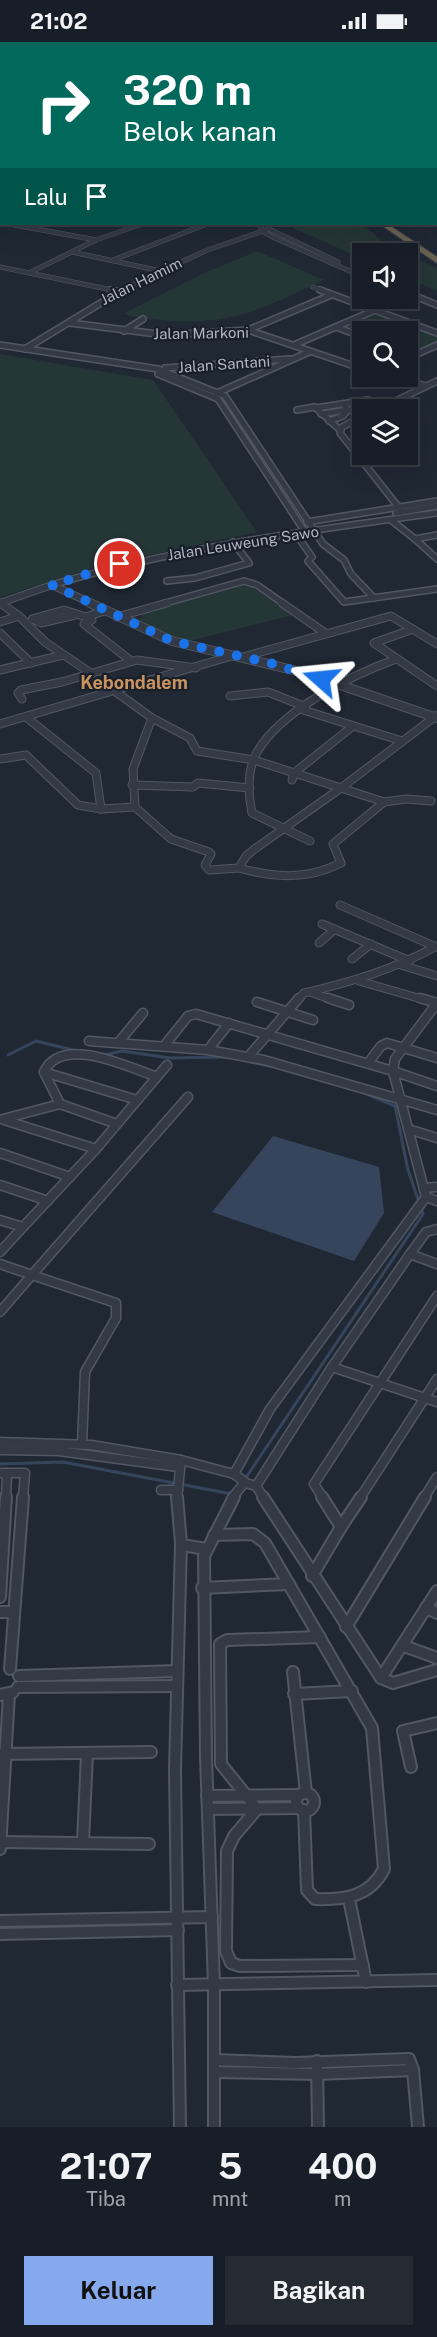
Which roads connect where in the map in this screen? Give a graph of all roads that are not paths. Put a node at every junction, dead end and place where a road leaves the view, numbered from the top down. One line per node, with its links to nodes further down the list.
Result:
1 (16, 225): 7 (street)
2 (138, 225): 7 (street)
3 (201, 225): 10 (street)
4 (384, 225): 11 (highway)
5 (397, 225): 9 (highway)
6 (267, 229): 13 (street); 14 (street, Jalan Hamim); 17 (street, Jalan Hamim)
7 (96, 240): 8 (street)
8 (72, 252): 10 (street); 15 (street)
9 (437, 252)
10 (113, 260): 14 (street)
11 (437, 261)
12 (0, 270): 15 (street); 19 (street)
13 (352, 270)
14 (161, 271): 17 (street, Jalan Hamim)
15 (29, 273): 17 (street)
16 (313, 287): 20 (street)
17 (120, 293): 19 (street, Jalan Hamim); 26 (street, Jalan Hamim)
18 (418, 293): 22 (street)
19 (114, 294): 35 (street, Jalan Hamim)
20 (331, 295): 24 (street); 28 (street)
21 (418, 297): 23 (street)
22 (437, 300)
23 (437, 305)
24 (375, 310): 27 (street); 31 (street)
25 (143, 320): 29 (street)
26 (70, 323): 29 (street, Jalan Markoni); 35 (street, Jalan Hamim)
27 (336, 327): 30 (street); 32 (street)
28 (248, 330): 29 (street, Jalan Markoni); 32 (street, Jalan Markoni)
29 (124, 331)
30 (352, 333)
31 (437, 333)
32 (294, 345): 36 (street, Jalan Markoni)
33 (437, 345): 37 (street)
34 (0, 347): 35 (street)
35 (27, 351): 40 (street)
36 (309, 352): 38 (street); 39 (street, Jalan Markoni)
37 (418, 352)
38 (289, 359): 41 (street, Jalan Santani); 45 (street)
39 (352, 366)
40 (144, 369): 41 (street); 55 (street)
41 (158, 369): 45 (street)
42 (437, 381): 44 (street)
43 (418, 384): 44 (street)
44 (426, 386): 46 (street)
45 (217, 393): 56 (street)
46 (398, 399)
47 (345, 402): 48 (street); 49 (street); 51 (street)
48 (352, 402)
49 (316, 408): 50 (street); 52 (street)
50 (297, 410)
51 (348, 410): 52 (street); 53 (street)
52 (321, 414): 53 (street)
53 (329, 420): 57 (street)
54 (352, 423): 57 (street)
55 (237, 426): 56 (street); 59 (street)
56 (246, 426): 58 (street)
57 (340, 430): 62 (street)
58 (276, 471): 59 (street); 65 (street)
59 (267, 472): 66 (street)
60 (437, 501): 62 (street)
61 (437, 506): 62 (street)
62 (401, 510): 65 (street)
63 (437, 513): 64 (street, Jalan Leuweung Sawo)
64 (391, 520): 65 (street, Jalan Leuweung Sawo); 69 (street)
65 (311, 526): 66 (street, Jalan Leuweung Sawo); 66 (street); 77 (street)
66 (302, 527): 67 (street, Jalan Leuweung Sawo)
67 (296, 534): 70 (street, Jalan Leuweung Sawo); 77 (street)
68 (437, 536): 69 (street)
69 (416, 539): 71 (street)
70 (233, 542): 72 (street); 74 (street, Jalan Leuweung Sawo)
71 (437, 559)
72 (195, 578): 73 (street); 76 (street)
73 (167, 581)
74 (52, 585): 78 (street); 79 (street)
75 (437, 589): 77 (street)
76 (210, 590): 79 (street); 85 (street)
77 (374, 598)
78 (0, 603): 81 (street)
79 (111, 614): 80 (street); 88 (street); 90 (street)
80 (75, 615): 80 (street)
81 (19, 616): 82 (street); 87 (street)
82 (0, 622)
83 (413, 629): 85 (street); 86 (street); 89 (street)
84 (0, 633): 91 (street)
85 (325, 633): 88 (street)
86 (437, 644)
87 (63, 655): 91 (street); 94 (street)
88 (239, 656): 92 (street); 95 (street)
89 (396, 659): 95 (street); 96 (street)
90 (131, 662): 92 (street); 94 (street)
91 (31, 663): 93 (street)
92 (197, 668): 97 (street)
93 (0, 669)
94 (92, 674): 99 (street)
95 (337, 685): 100 (street); 102 (street)
96 (437, 686)
97 (116, 692): 101 (street); 103 (street)
98 (230, 696): 100 (street)
99 (22, 699)
100 (304, 708): 105 (street); 108 (street)
101 (26, 717): 104 (street); 116 (street)
102 (436, 717): 106 (street)
103 (152, 718): 108 (street); 110 (street)
104 (0, 724)
105 (353, 726): 106 (street); 109 (street)
106 (402, 741): 112 (street)
107 (0, 759): 116 (street)
108 (254, 760): 109 (street); 111 (street)
109 (293, 777): 112 (street)
110 (132, 785): 111 (street); 115 (street)
111 (250, 788): 117 (street)
112 (341, 788): 114 (street); 117 (street)
113 (431, 801): 114 (street)
114 (384, 802): 119 (street)
115 (135, 807): 116 (street); 119 (street)
116 (100, 809)
117 (283, 830): 118 (street); 119 (street)
118 (310, 841)
119 (239, 868)
120 (340, 905): 125 (street)
121 (322, 924): 122 (street)
122 (335, 929): 123 (street); 124 (street)
123 (319, 943)
124 (371, 944): 126 (street); 127 (street)
125 (437, 946): 127 (street)
126 (352, 959)
127 (410, 961): 128 (street)
128 (401, 965): 129 (street); 130 (street)
129 (437, 976)
130 (357, 981): 131 (street); 133 (street)
131 (308, 992): 134 (street); 135 (street)
132 (258, 1002): 135 (street)
133 (437, 1003): 143 (street)
134 (349, 1005)
135 (287, 1012): 137 (street); 139 (street)
136 (143, 1013): 141 (street)
137 (313, 1020)
138 (229, 1023): 139 (street); 142 (street); 144 (street)
139 (266, 1034): 145 (street); 147 (street)
140 (89, 1041): 141 (street)
141 (118, 1043): 142 (street)
142 (164, 1046): 144 (street)
143 (404, 1047): 146 (street); 147 (street); 149 (street)
144 (208, 1050): 145 (street)
145 (248, 1057): 155 (street)
146 (437, 1058)
147 (368, 1063): 149 (street)
148 (167, 1065): 151 (street)
149 (393, 1071): 152 (street); 155 (street)
150 (44, 1072): 151 (street); 154 (street); 156 (street)
151 (157, 1077): 154 (street)
152 (437, 1086)
153 (188, 1097): 178 (street)
154 (137, 1100): 159 (street)
155 (401, 1101): 157 (street); 160 (street)
156 (60, 1104): 158 (street); 159 (street)
157 (437, 1110)
158 (2, 1119): 162 (street)
159 (117, 1124): 162 (street)
160 (408, 1129): 161 (street); 167 (street)
161 (437, 1138)
162 (96, 1149): 164 (street)
163 (0, 1154): 164 (street)
164 (70, 1177): 170 (street)
165 (0, 1185): 170 (street)
166 (437, 1187): 167 (street)
167 (424, 1188): 168 (street)
168 (425, 1198): 169 (street); 192 (street)
169 (437, 1201)
170 (48, 1202): 172 (street)
171 (0, 1220): 172 (street)
172 (22, 1227): 174 (street)
173 (437, 1229): 175 (street)
174 (0, 1252)
175 (410, 1254): 177 (street); 181 (street)
176 (0, 1264): 178 (street)
177 (437, 1264)
178 (32, 1275): 180 (street); 187 (street)
179 (437, 1296): 183 (street)
180 (0, 1312)
181 (332, 1367): 183 (street); 193 (street)
182 (437, 1379): 184 (street)
183 (380, 1383): 184 (street); 195 (street)
184 (425, 1398): 185 (street); 195 (street)
185 (437, 1402)
186 (0, 1442): 187 (street)
187 (87, 1448): 188 (street); 190 (street)
188 (0, 1450)
189 (4, 1473): 203 (street); 206 (street)
190 (178, 1475): 192 (street); 194 (street); 197 (street)
191 (437, 1477): 208 (street)
192 (241, 1480): 193 (street); 196 (street)
193 (256, 1486): 199 (street)
194 (161, 1490)
195 (340, 1527): 199 (street)
196 (214, 1534): 198 (street); 200 (street)
197 (182, 1545): 198 (street); 214 (street)
198 (206, 1549): 201 (street)
199 (312, 1576): 208 (street)
200 (289, 1584): 201 (street); 209 (street)
201 (202, 1588): 227 (street)
202 (437, 1591): 204 (street)
203 (0, 1597)
204 (426, 1608): 207 (street); 210 (street)
205 (0, 1612): 206 (street)
206 (14, 1612): 212 (street)
207 (437, 1612)
208 (346, 1627): 216 (street)
209 (320, 1637): 219 (street); 228 (street)
210 (404, 1646): 211 (street); 216 (street)
211 (437, 1658)
212 (5, 1668): 218 (street)
213 (437, 1670): 216 (street)
214 (177, 1671): 217 (street); 218 (street)
215 (293, 1672): 220 (street)
216 (381, 1678)
217 (177, 1686): 218 (street); 239 (street)
218 (11, 1688): 223 (street)
219 (352, 1691): 220 (street); 236 (street)
220 (294, 1694): 226 (street)
221 (437, 1723): 225 (street)
222 (151, 1752): 224 (street)
223 (2, 1754): 224 (street); 232 (street)
224 (87, 1754): 233 (street)
225 (411, 1767)
226 (303, 1794): 228 (street); 231 (street); 231 (street)
227 (207, 1796): 228 (street); 229 (street)
228 (252, 1796): 230 (street)
229 (208, 1809): 230 (street); 237 (street)
230 (257, 1809): 231 (street); 241 (street)
231 (302, 1809): 236 (street)
232 (0, 1842): 233 (street); 235 (street)
233 (83, 1842): 234 (street)
234 (149, 1845)
235 (0, 1849)
236 (349, 1899): 241 (street)
237 (212, 1917): 239 (street); 245 (street)
238 (0, 1921): 239 (street)
239 (177, 1924): 240 (street); 244 (street)
240 (0, 1934)
241 (363, 1965): 243 (street)
242 (437, 1980): 243 (street)
243 (366, 1982): 245 (street)
244 (182, 1985): 245 (street); 251 (street)
245 (214, 1985): 246 (street)
246 (214, 2060): 247 (street); 249 (street)
247 (317, 2061): 248 (street); 250 (street)
248 (412, 2070): 250 (street); 254 (street)
249 (214, 2072): 250 (street); 252 (street)
250 (317, 2074): 253 (street)
251 (180, 2127)
252 (214, 2127)
253 (318, 2127)
254 (418, 2127)

